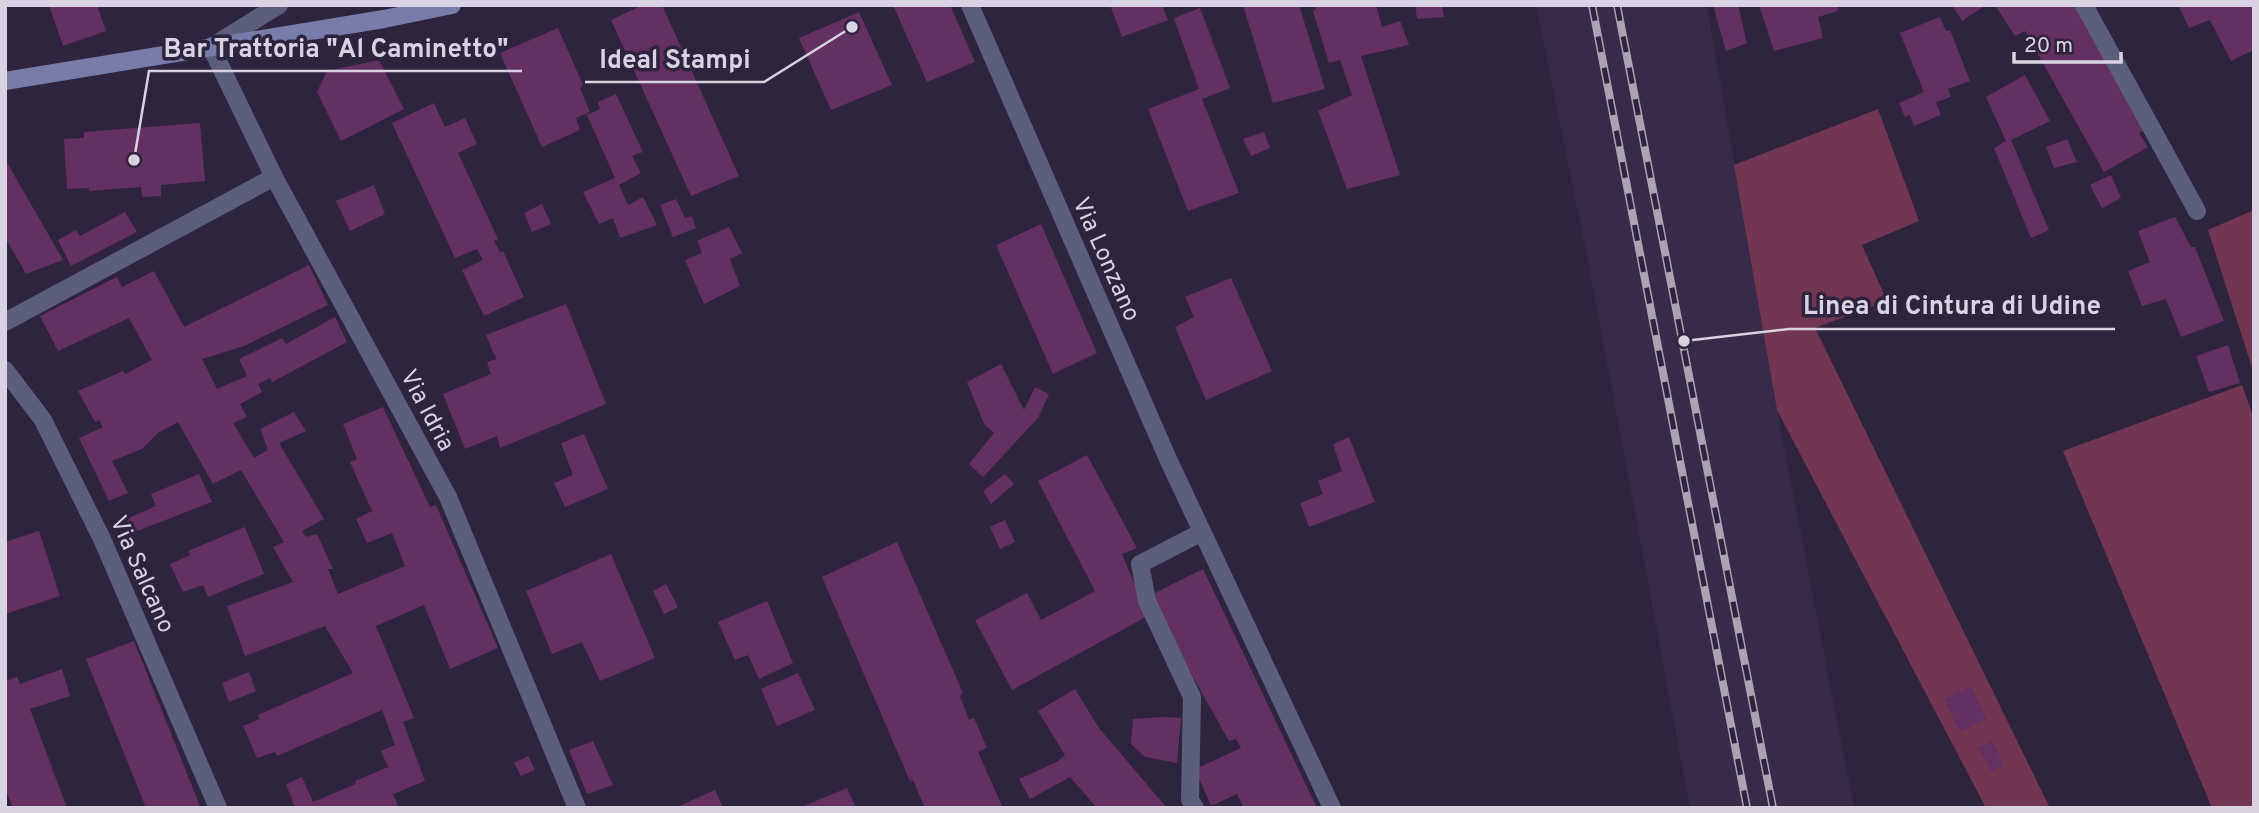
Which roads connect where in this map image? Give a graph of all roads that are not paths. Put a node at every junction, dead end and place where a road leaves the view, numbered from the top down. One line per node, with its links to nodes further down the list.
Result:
1 (279, 5): 5 (street)
2 (452, 5): 5 (street)
3 (970, 5): 11 (street, Via Lonzano)
4 (2084, 5): 8 (street)
5 (211, 47): 6 (street); 7 (street, Via Idria)
6 (5, 81)
7 (274, 177): 9 (street); 13 (street, Via Idria)
8 (2197, 211)
9 (5, 322)
10 (5, 370): 12 (street, Via Salcano)
11 (1202, 532): 14 (street); 15 (street, Via Lonzano)
12 (218, 808)
13 (577, 808)
14 (1195, 808)
15 (1332, 808)

